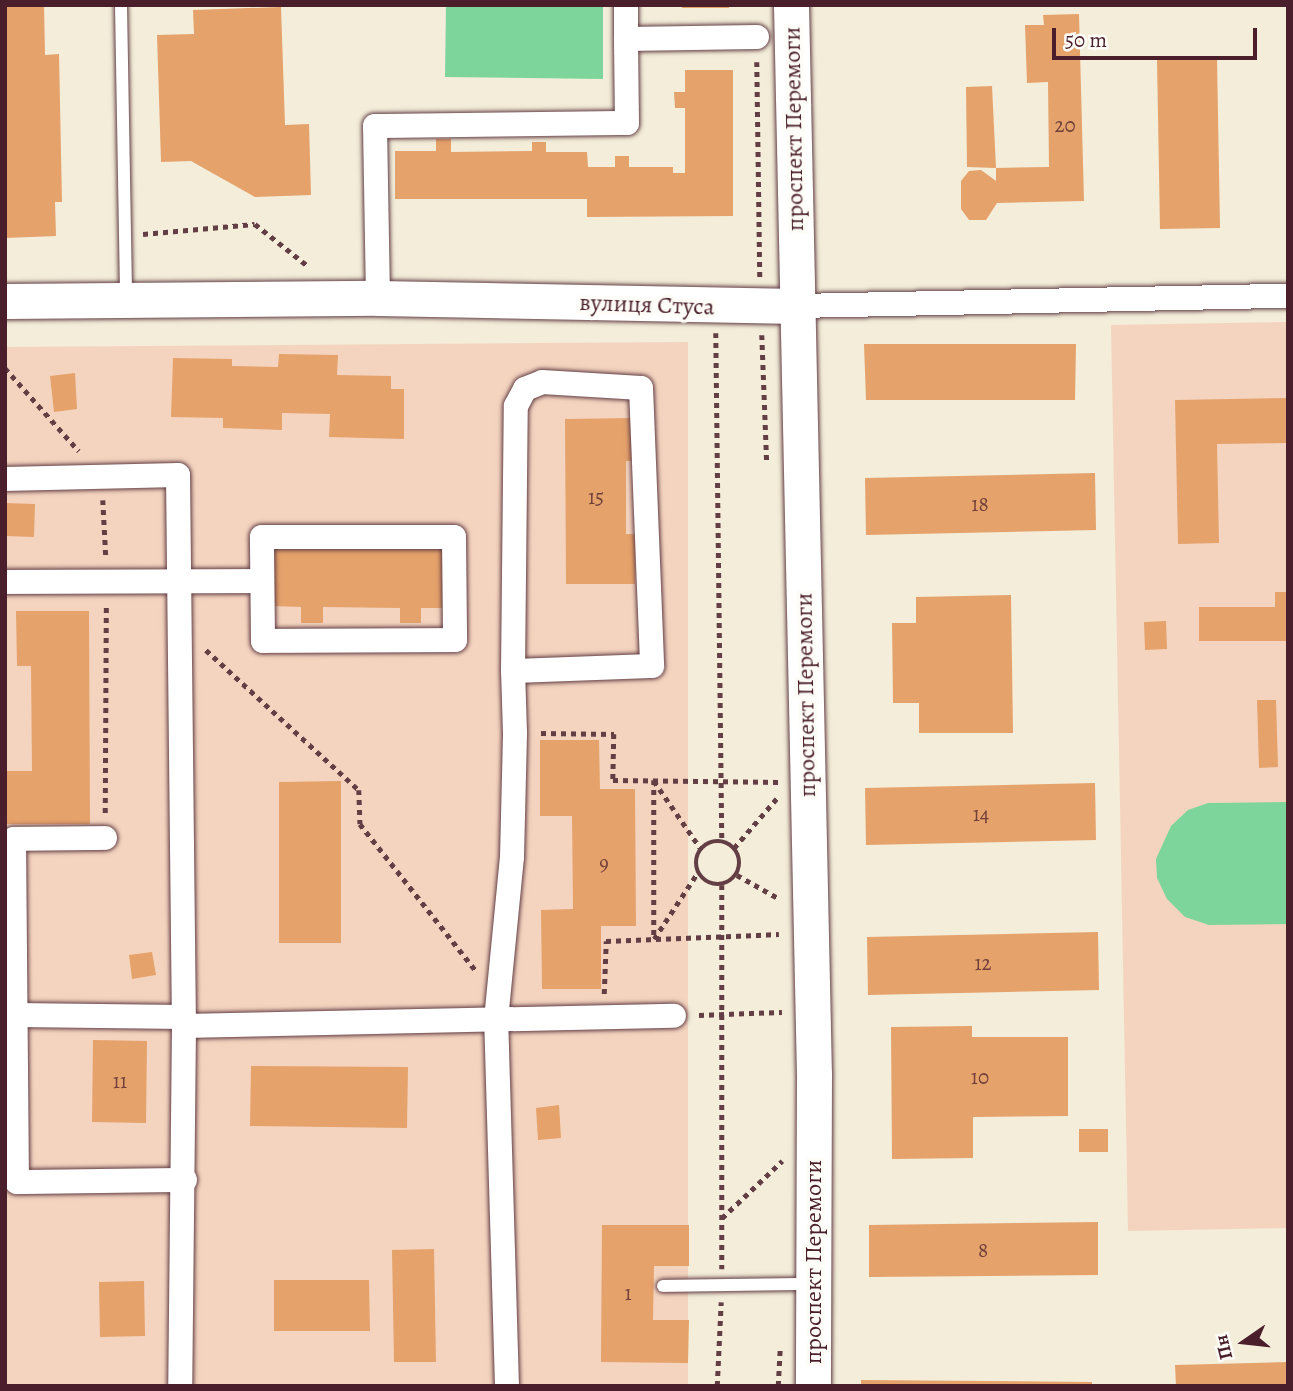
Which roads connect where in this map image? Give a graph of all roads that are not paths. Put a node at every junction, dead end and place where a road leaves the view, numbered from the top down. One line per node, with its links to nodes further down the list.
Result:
1 (121, 5): 9 (lane)
2 (626, 5): 5 (street)
3 (791, 5): 10 (street, проспект Перемоги)
4 (757, 37): 5 (street)
5 (626, 39): 7 (street)
6 (1288, 296): 10 (street, вулиця Стуса)
7 (378, 298): 9 (street, вулиця Стуса); 10 (street, вулиця Стуса)
8 (5, 301): 9 (street, вулиця Стуса)
9 (126, 301)
10 (797, 306): 23 (street, проспект Перемоги)
11 (5, 479): 14 (street)
12 (5, 582): 14 (street)
13 (262, 582): 13 (street); 14 (street)
14 (181, 584): 20 (street)
15 (513, 671): 15 (street); 17 (street)
16 (105, 838): 18 (street)
17 (497, 1009): 19 (street); 20 (street); 26 (street)
18 (15, 1015): 20 (street); 22 (street)
19 (674, 1016)
20 (184, 1021): 21 (street)
21 (185, 1180): 22 (street); 25 (street)
22 (11, 1182)
23 (816, 1284): 24 (lane); 27 (street, проспект Перемоги)
24 (663, 1286)
25 (180, 1386)
26 (508, 1386)
27 (813, 1386)

